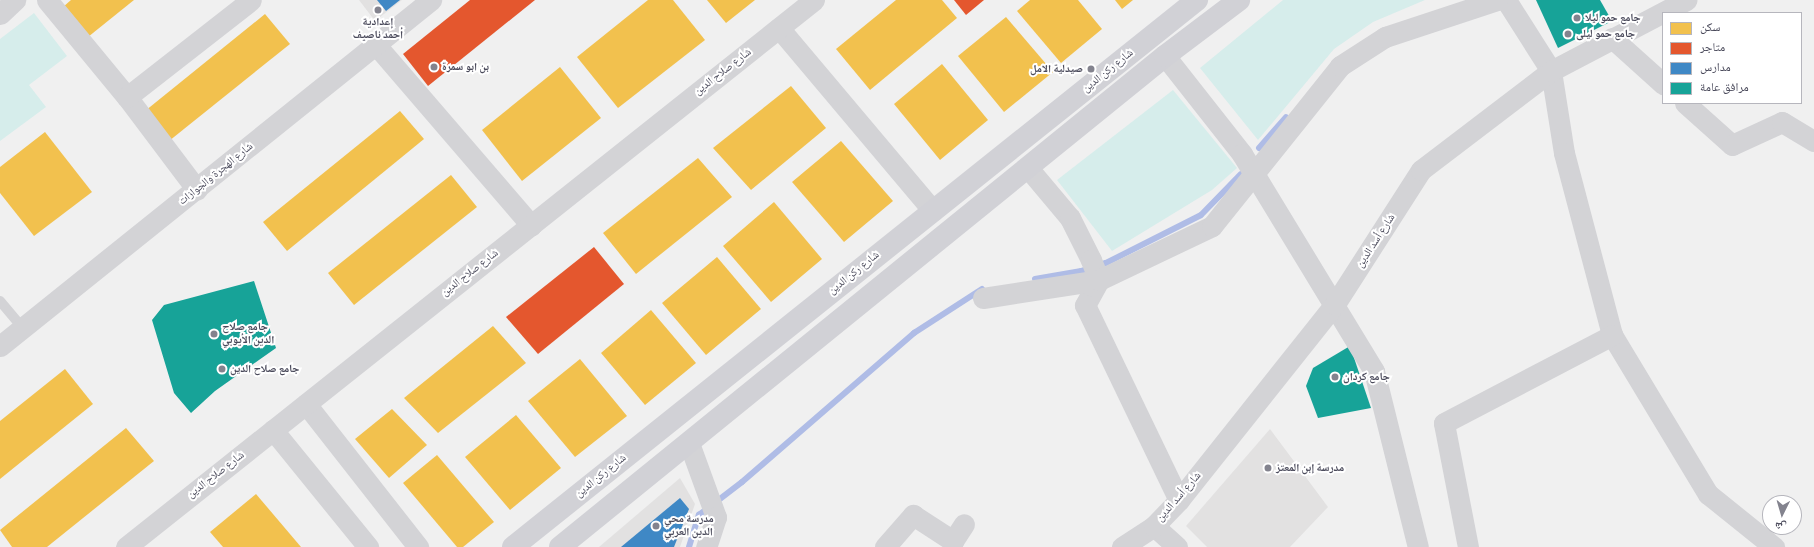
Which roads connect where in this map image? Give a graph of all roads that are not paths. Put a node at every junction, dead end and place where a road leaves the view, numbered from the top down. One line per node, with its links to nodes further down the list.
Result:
1 (15, 0): 13 (street)
2 (47, 0): 20 (street)
3 (251, 0): 20 (street)
4 (431, 0): 16 (street, شارع الهجرة والجوازات)
5 (814, 0): 14 (street, شارع صلاح الدين)
6 (1196, 0): 26 (main road, شارع ركن الدين)
7 (1239, 0): 17 (main road)
8 (1497, 0): 24 (street)
9 (1506, 0): 18 (street)
10 (1686, 0): 12 (street, شارع أسد الدين)
11 (1662, 12): 15 (street, شارع أسد الدين)
12 (1663, 12)
13 (0, 14)
14 (779, 28): 26 (street); 27 (street, شارع صلاح الدين)
15 (1612, 38): 18 (street, شارع أسد الدين); 19 (street)
16 (376, 45): 25 (street, شارع الهجرة والجوازات); 27 (street)
17 (1165, 56): 23 (main road); 24 (street)
18 (1551, 71): 31 (street, شارع أسد الدين); 33 (street)
19 (1662, 83)
20 (127, 97): 25 (street)
21 (1686, 104): 22 (street)
22 (1814, 141)
23 (1028, 168): 28 (street); 37 (main road)
24 (1254, 174): 28 (street); 31 (street)
25 (198, 190): 32 (street, شارع الهجرة والجوازات)
26 (933, 211): 44 (main road, شارع ركن الدين)
27 (531, 225): 35 (street, شارع صلاح الدين)
28 (1099, 280): 29 (street); 38 (street)
29 (983, 298)
30 (0, 301): 32 (lane)
31 (1335, 304): 38 (street, شارع أسد الدين); 50 (street)
32 (23, 328): 34 (street, شارع الهجرة والجوازات)
33 (1612, 335): 51 (street); 52 (street)
34 (0, 346)
35 (306, 404): 36 (street, شارع صلاح الدين); 43 (street)
36 (273, 430): 41 (street, شارع صلاح الدين); 42 (street)
37 (689, 443): 45 (main road); 46 (street)
38 (1179, 500): 40 (street, شارع أسد الدين)
39 (964, 524): 47 (street)
40 (1154, 526): 48 (street, شارع أسد الدين); 49 (street)
41 (126, 547)
42 (368, 547)
43 (418, 547)
44 (513, 547)
45 (560, 547)
46 (706, 547)
47 (885, 547)
48 (1122, 547)
49 (1178, 547)
50 (1418, 547)
51 (1468, 547)
52 (1774, 547)

